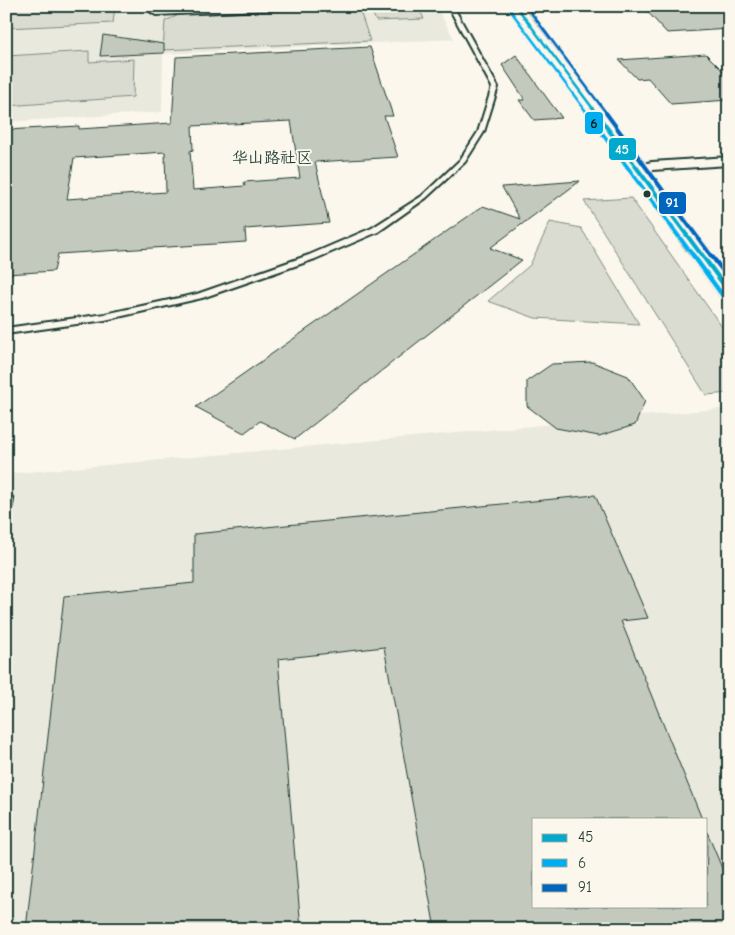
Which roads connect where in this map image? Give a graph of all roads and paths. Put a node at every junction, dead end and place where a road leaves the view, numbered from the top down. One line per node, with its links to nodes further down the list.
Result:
1 (281, 6): 5 (street)
2 (450, 6): 10 (lane)
3 (516, 6): 9 (main road)
4 (536, 6): 7 (main road)
5 (156, 12)
6 (729, 161): 7 (street)
7 (652, 166): 8 (main road)
8 (729, 265)
9 (729, 292)
10 (6, 331)
11 (6, 500): 12 (lane)
12 (6, 510)

